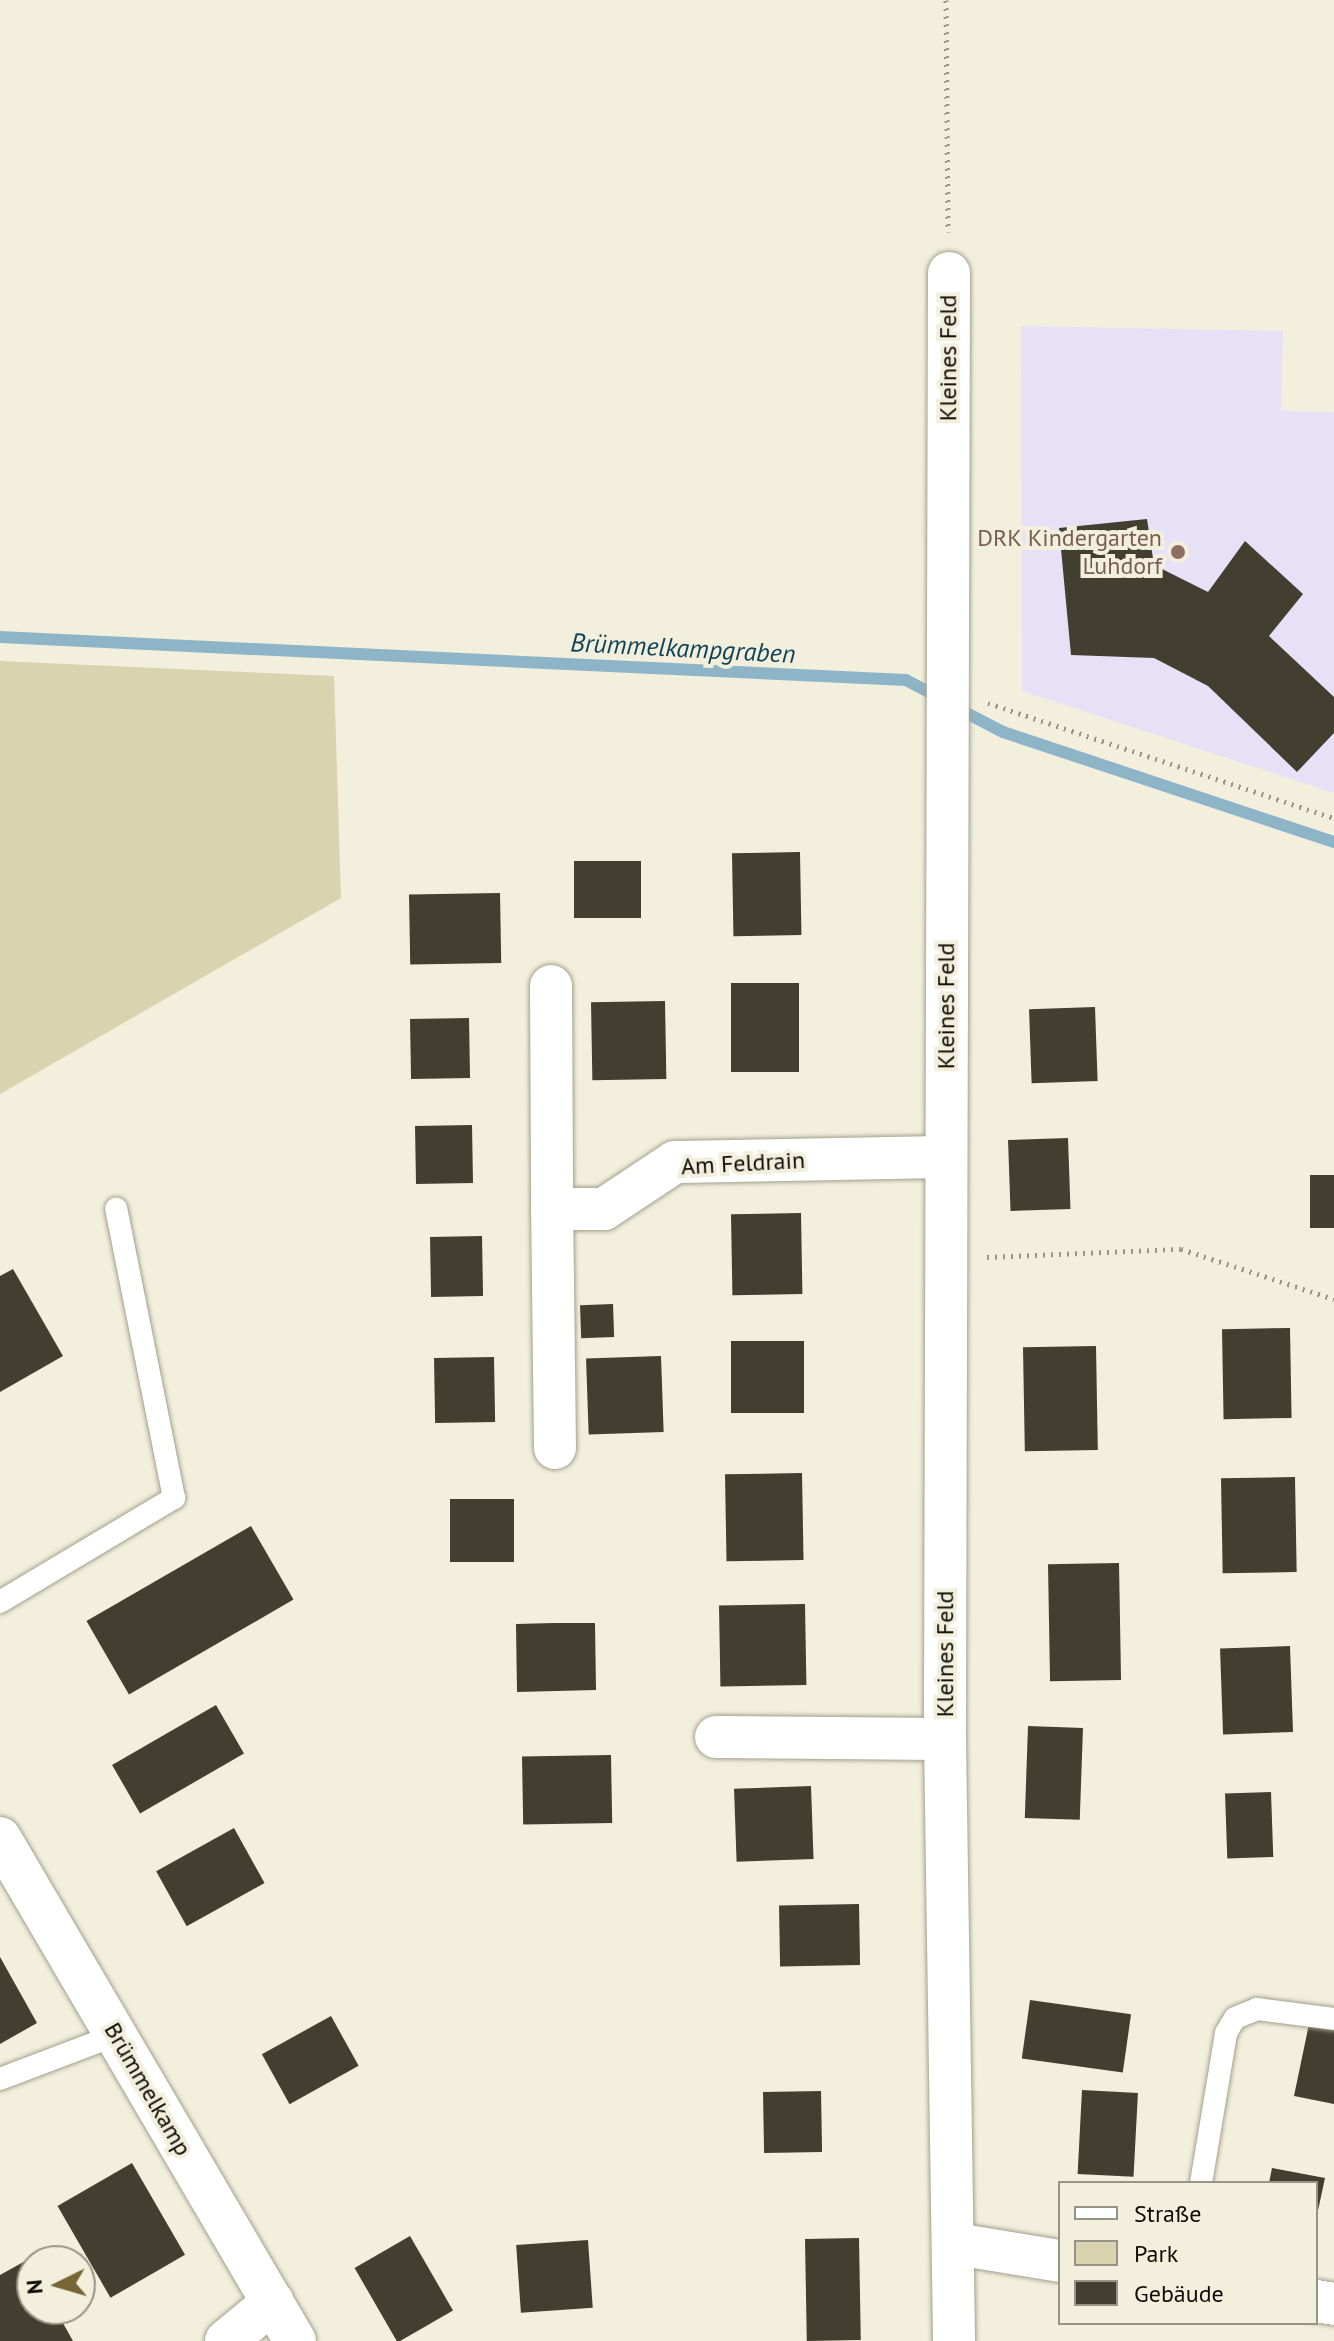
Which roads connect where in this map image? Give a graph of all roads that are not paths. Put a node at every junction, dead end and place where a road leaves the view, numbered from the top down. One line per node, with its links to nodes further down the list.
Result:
1 (949, 273): 3 (street, Kleines Feld)
2 (551, 986): 5 (street)
3 (946, 1157): 5 (street, Am Feldrain); 9 (street, Kleines Feld)
4 (116, 1209): 7 (lane)
5 (552, 1209): 6 (street)
6 (555, 1448)
7 (0, 1602)
8 (716, 1737): 9 (street, Kleines Feld)
9 (945, 1739): 15 (street, Kleines Feld)
10 (0, 1838): 12 (street, Brümmelkamp)
11 (1334, 2019): 14 (lane)
12 (116, 2035): 13 (lane); 17 (street, Brümmelkamp)
13 (0, 2079)
14 (1201, 2181)
15 (956, 2244): 16 (street); 20 (street, Kleines Feld)
16 (1058, 2261)
17 (273, 2302): 18 (street); 19 (street, Brümmelkamp)
18 (226, 2341)
19 (295, 2341)
20 (954, 2341)

